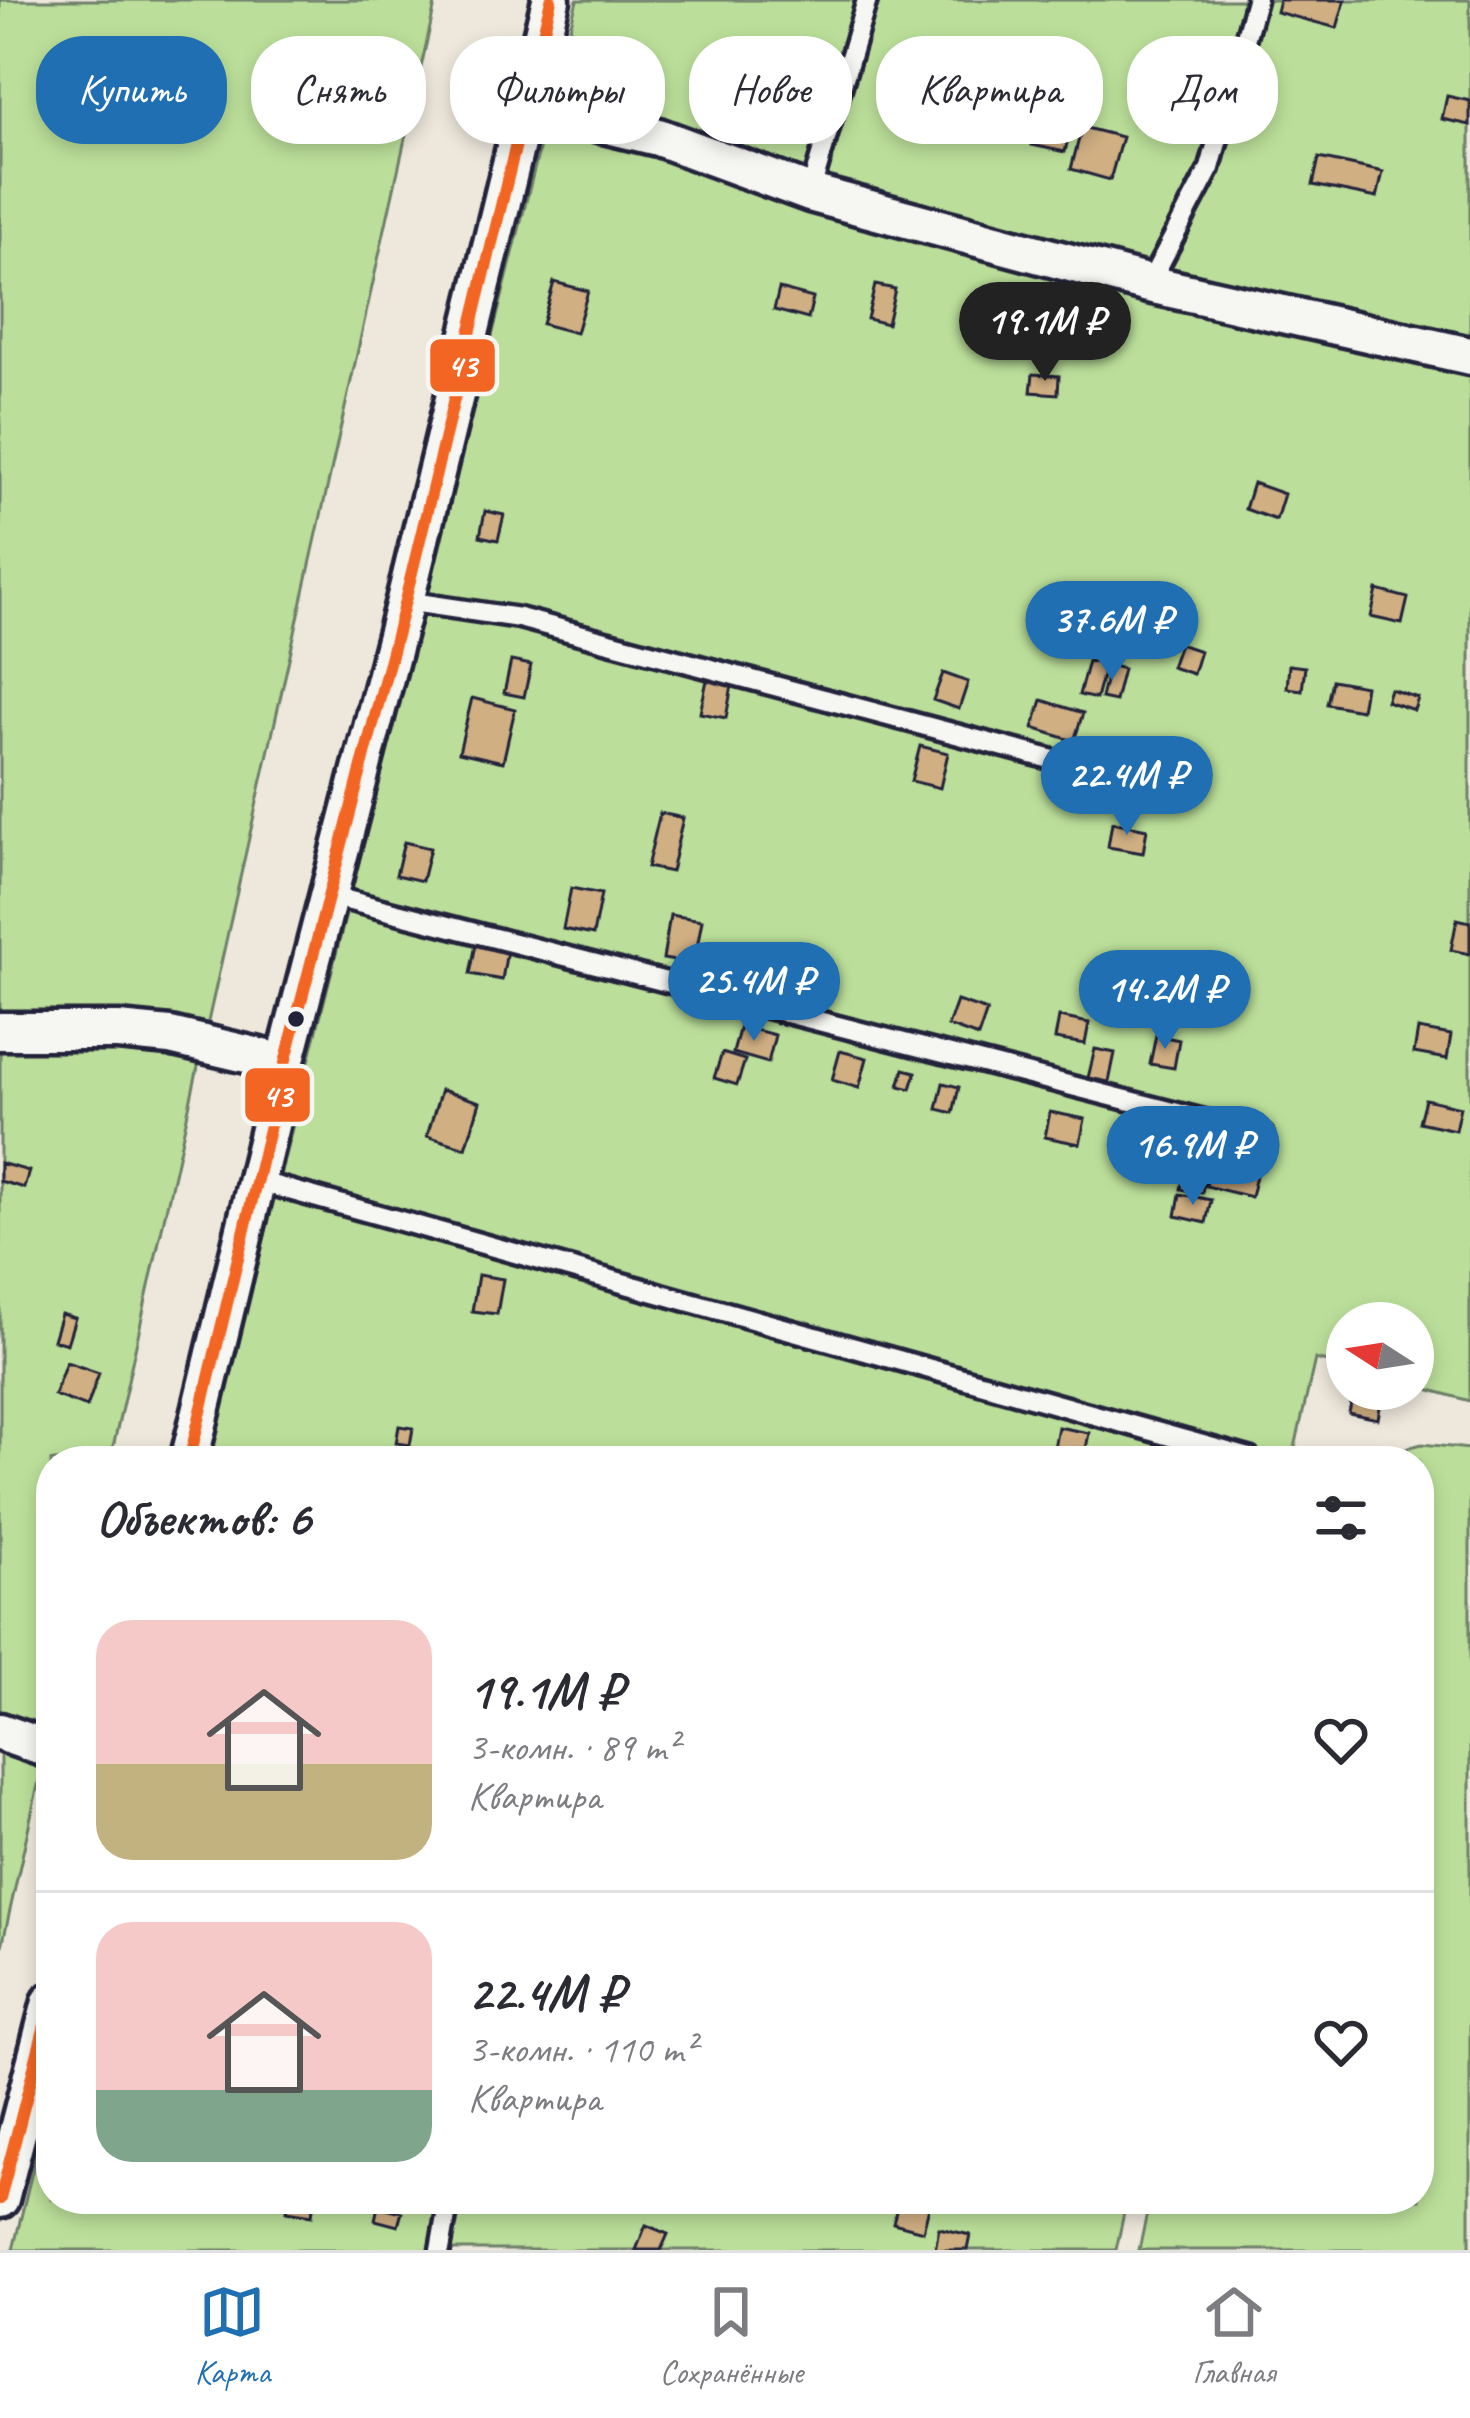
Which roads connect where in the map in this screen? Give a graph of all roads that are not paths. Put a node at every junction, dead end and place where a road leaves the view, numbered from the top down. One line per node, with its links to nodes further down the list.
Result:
1 (551, 0): 4 (street)
2 (867, 0): 7 (lane)
3 (1256, 0): 8 (lane)
4 (542, 36)
5 (665, 140): 7 (street)
6 (516, 144): 10 (street)
7 (810, 193): 8 (street)
8 (1149, 284): 9 (street)
9 (1470, 356)
10 (405, 601): 11 (lane); 12 (street)
11 (1162, 789)
12 (327, 895): 14 (street); 15 (lane)
13 (0, 1031): 14 (street)
14 (285, 1063): 16 (street)
15 (1263, 1136)
16 (257, 1181): 17 (street); 18 (lane)
17 (193, 1446)
18 (1207, 1446)
19 (0, 1732): 20 (street)
20 (36, 1745)
21 (36, 2061): 22 (street)
22 (0, 2199)
23 (446, 2214): 24 (lane)
24 (440, 2250)

